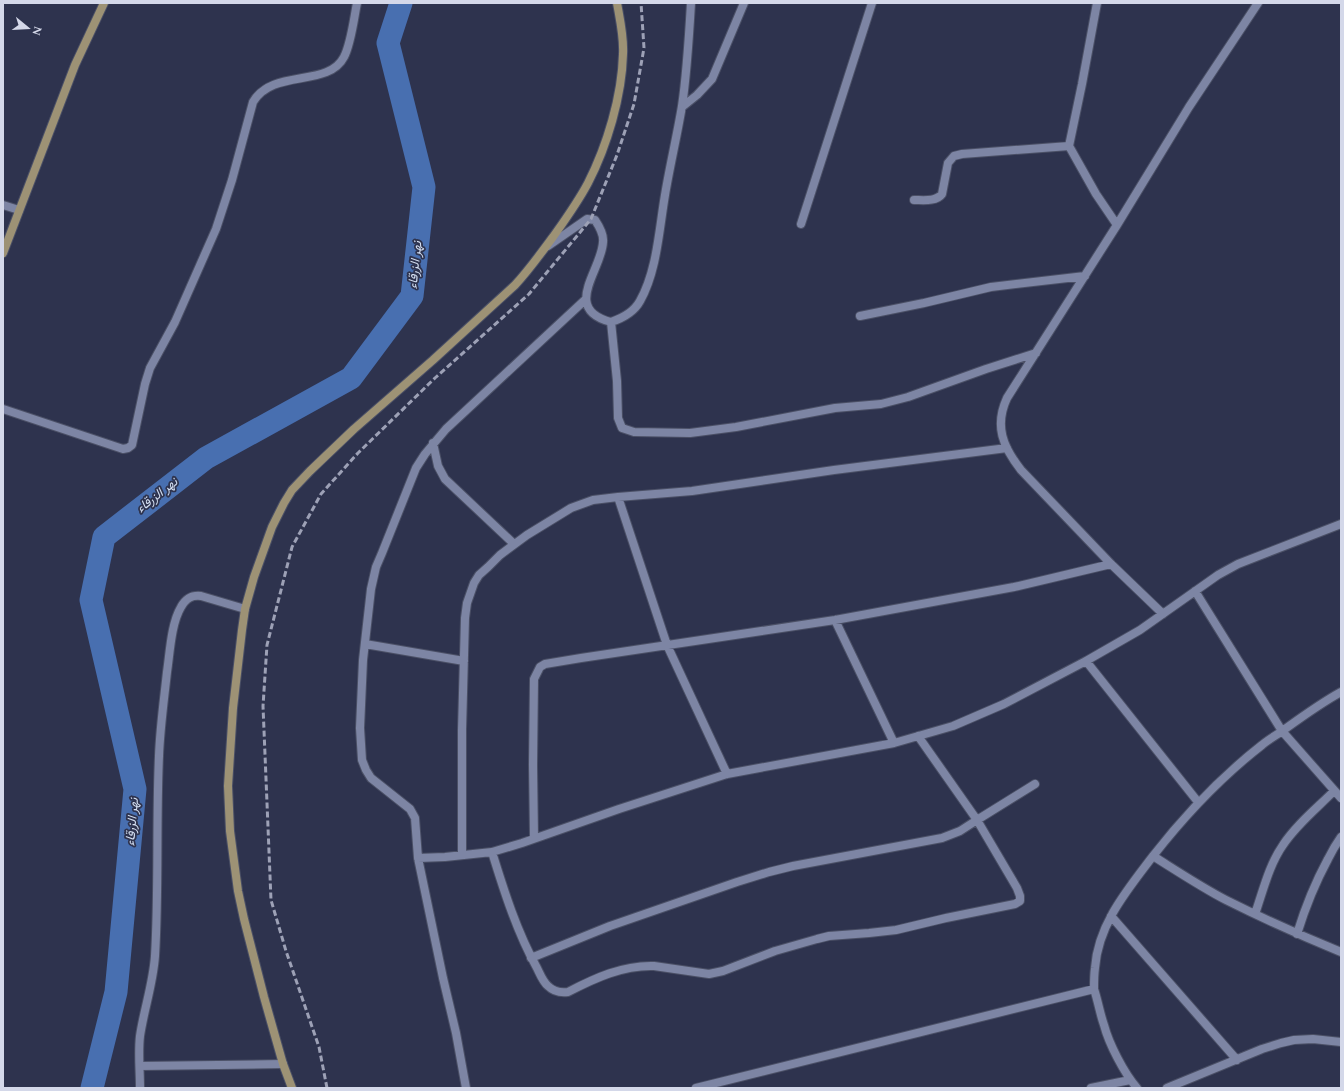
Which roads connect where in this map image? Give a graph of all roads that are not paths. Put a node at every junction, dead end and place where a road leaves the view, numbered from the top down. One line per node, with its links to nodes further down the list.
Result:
1 (104, 3): 13 (street)
2 (357, 3): 23 (street)
3 (617, 3): 16 (street)
4 (691, 3): 9 (street)
5 (744, 3): 9 (street)
6 (872, 3): 14 (street)
7 (1097, 3): 10 (street)
8 (1258, 3): 15 (street)
9 (682, 107): 21 (street)
10 (1069, 146): 11 (street); 15 (street)
11 (914, 200)
12 (3, 205): 13 (street)
13 (19, 210): 17 (street)
14 (801, 224)
15 (1117, 225): 18 (street)
16 (546, 247): 19 (street); 31 (street)
17 (3, 253)
18 (1085, 276): 20 (street); 22 (street)
19 (586, 299): 21 (street); 24 (street)
20 (860, 316)
21 (611, 322): 22 (street)
22 (1036, 354): 25 (street)
23 (3, 409)
24 (433, 443): 28 (street); 34 (street)
25 (1007, 448): 26 (street); 29 (street)
26 (618, 497): 28 (street); 35 (street)
27 (1341, 524): 30 (street)
28 (514, 544): 36 (street)
29 (1111, 564): 32 (street); 33 (street)
30 (1195, 591): 32 (street); 39 (street)
31 (245, 609): 62 (street); 63 (street)
32 (1163, 614): 37 (street)
33 (835, 620): 35 (street); 41 (street)
34 (365, 644): 36 (street); 53 (street)
35 (667, 645): 42 (street); 49 (street)
36 (464, 661): 51 (street)
37 (1086, 661): 40 (street); 46 (street)
38 (1341, 692): 39 (street)
39 (1282, 731): 44 (street); 46 (street)
40 (918, 736): 41 (street); 47 (street)
41 (894, 743): 42 (street)
42 (727, 774): 49 (street)
43 (1035, 784): 47 (street)
44 (1334, 791): 45 (street); 54 (street)
45 (1341, 798)
46 (1198, 802): 52 (street)
47 (977, 820): 58 (street); 58 (street)
48 (1341, 837): 56 (street)
49 (534, 838): 50 (street)
50 (492, 852): 51 (street); 58 (street)
51 (462, 855): 53 (street)
52 (1152, 856): 54 (street); 55 (street)
53 (418, 858): 67 (street)
54 (1255, 914): 56 (street)
55 (1111, 916): 59 (street); 61 (street)
56 (1297, 934): 57 (street)
57 (1341, 952)
58 (531, 958)
59 (1094, 989): 64 (street); 68 (street)
60 (1341, 1042): 61 (street)
61 (1237, 1060): 71 (street)
62 (283, 1064): 63 (street); 66 (street)
63 (140, 1066): 65 (street)
64 (1130, 1080): 69 (street); 70 (street)
65 (140, 1088)
66 (292, 1088)
67 (466, 1088)
68 (696, 1088)
69 (1091, 1088)
70 (1137, 1088)
71 (1167, 1088)

